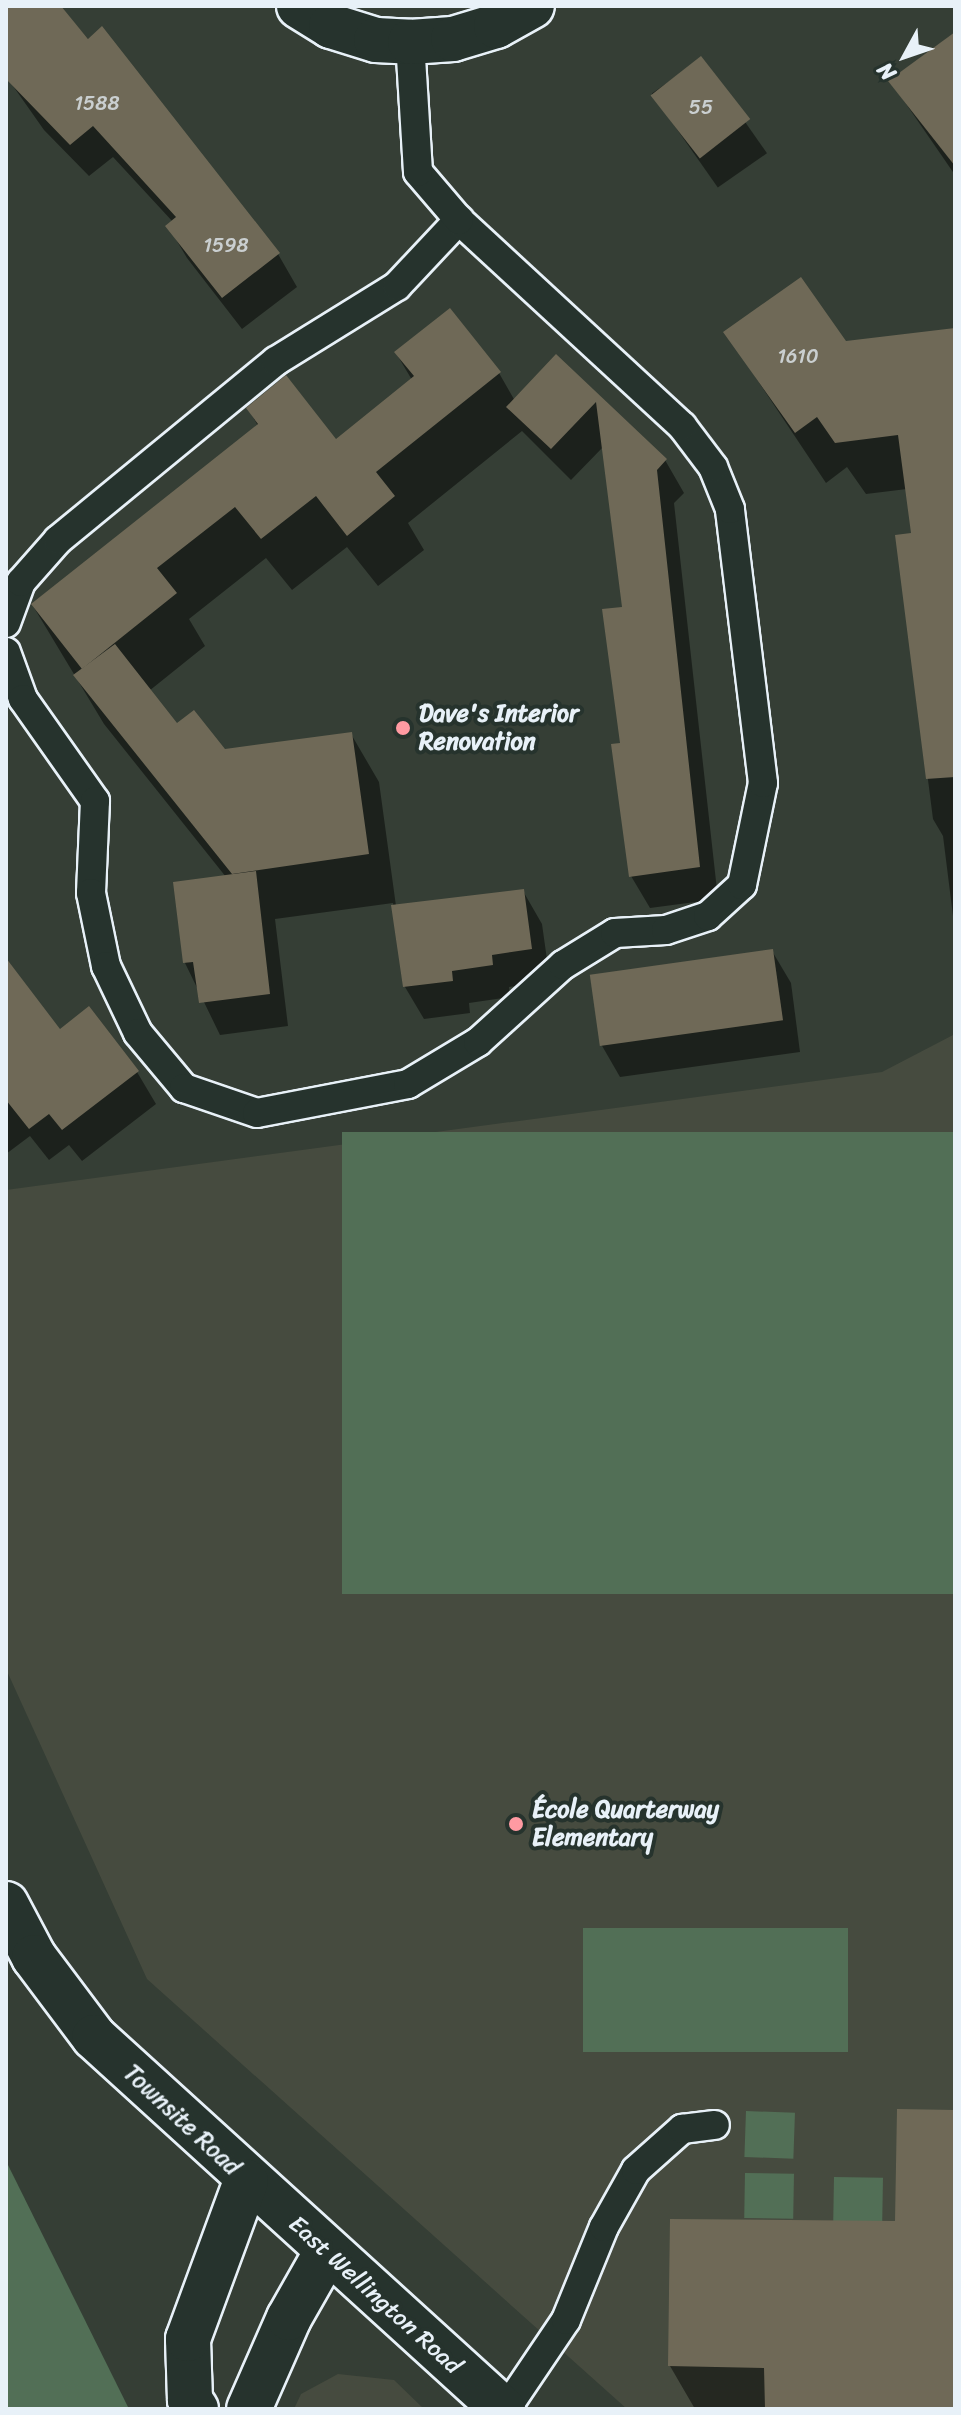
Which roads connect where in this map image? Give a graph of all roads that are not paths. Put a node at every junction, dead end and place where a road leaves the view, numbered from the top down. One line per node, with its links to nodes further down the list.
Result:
1 (532, 6): 3 (street)
2 (315, 16): 3 (street)
3 (410, 42): 4 (lane)
4 (459, 220): 5 (lane); 6 (lane)
5 (6, 623)
6 (6, 652)
7 (6, 1904): 9 (street, Townsite Road)
8 (715, 2125): 13 (lane)
9 (246, 2181): 10 (street, East Wellington Road); 11 (street, Townsite Road)
10 (327, 2251): 12 (street); 13 (street, East Wellington Road)
11 (196, 2409)
12 (249, 2409)
13 (504, 2409)

